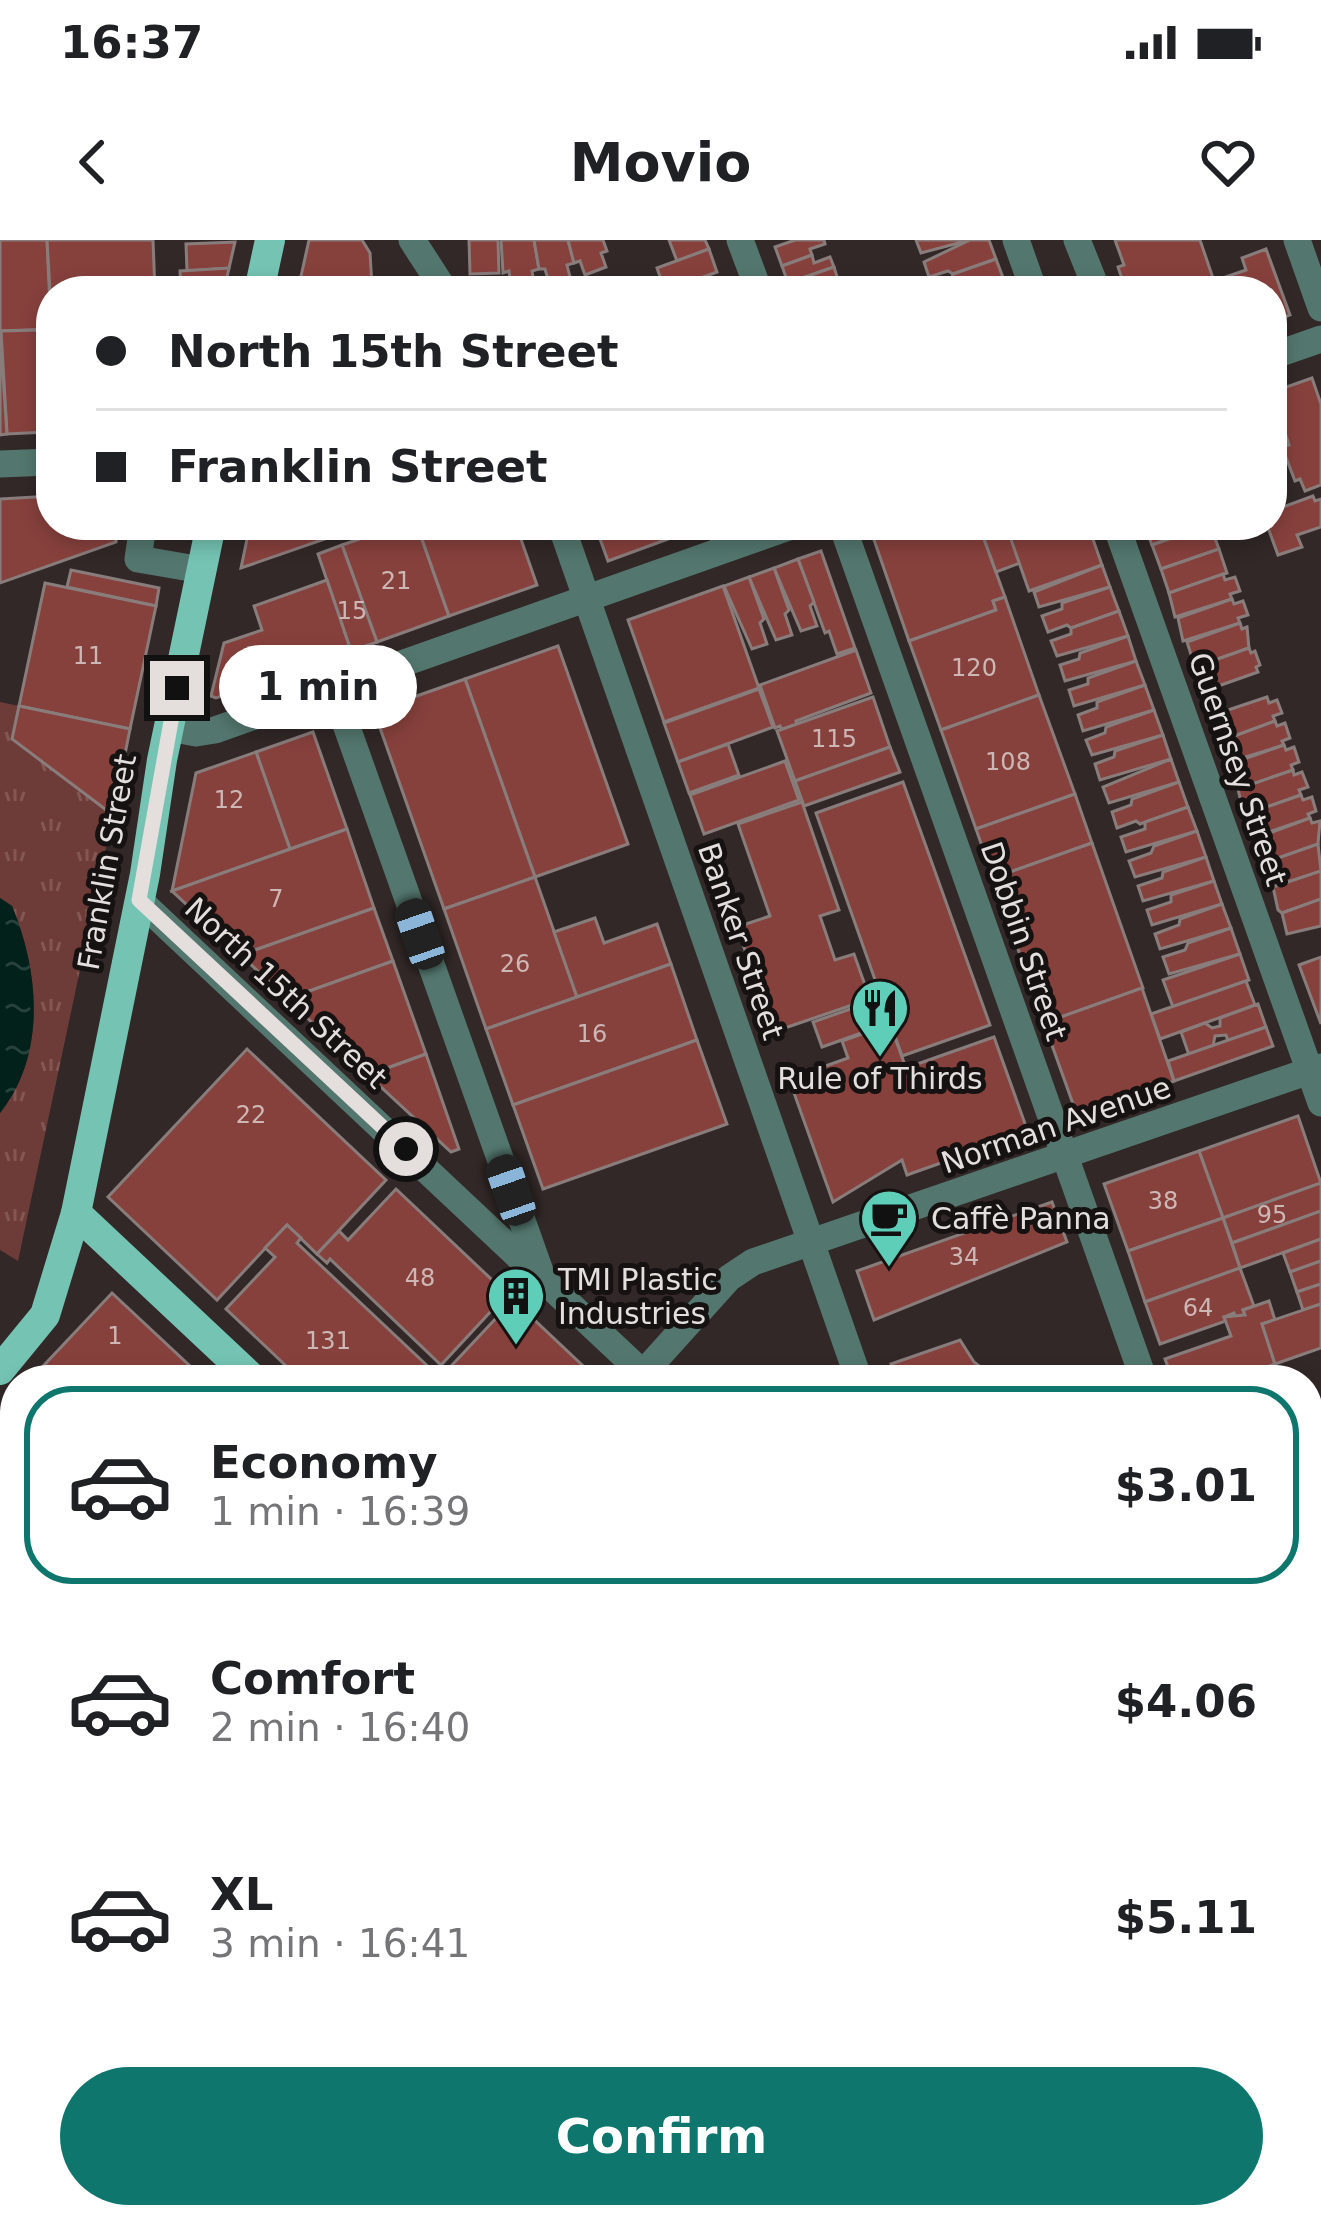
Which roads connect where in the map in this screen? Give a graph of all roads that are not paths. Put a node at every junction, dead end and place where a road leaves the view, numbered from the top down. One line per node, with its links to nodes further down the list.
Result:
1 (270, 240): 7 (main road)
2 (412, 240): 8 (street)
3 (740, 240): 9 (street)
4 (1016, 240): 10 (street)
5 (1077, 240): 11 (street)
6 (1298, 240): 12 (street)
7 (263, 276)
8 (435, 276)
9 (753, 276)
10 (1029, 276)
11 (1091, 276)
12 (1321, 308)
13 (1321, 338): 14 (street)
14 (1287, 350)
15 (36, 463): 16 (street)
16 (0, 464)
17 (141, 540): 23 (street)
18 (208, 540): 23 (main road, Franklin Street)
19 (566, 540): 24 (street, Banker Street)
20 (751, 540): 24 (street)
21 (847, 540): 30 (street, Dobbin Street)
22 (1121, 540): 28 (street, Guernsey Street)
23 (202, 570): 26 (main road, Franklin Street)
24 (586, 598): 25 (street); 32 (street, Banker Street)
25 (333, 688): 26 (street); 33 (street)
26 (169, 728): 27 (main road, Franklin Street)
27 (139, 900): 31 (main road, Franklin Street); 33 (street, North 15th Street)
28 (1315, 1069): 29 (street, Guernsey Street); 30 (street, Norman Avenue)
29 (1321, 1103)
30 (1066, 1157): 32 (street, Norman Avenue); 39 (street, Dobbin Street)
31 (76, 1213): 34 (main road, Franklin Street); 35 (main road)
32 (812, 1242): 37 (street, Norman Avenue); 38 (street, Banker Street)
33 (541, 1275): 36 (street, North 15th Street)
34 (4, 1365)
35 (238, 1365)
36 (630, 1365)
37 (654, 1365)
38 (854, 1365)
39 (1139, 1365)

